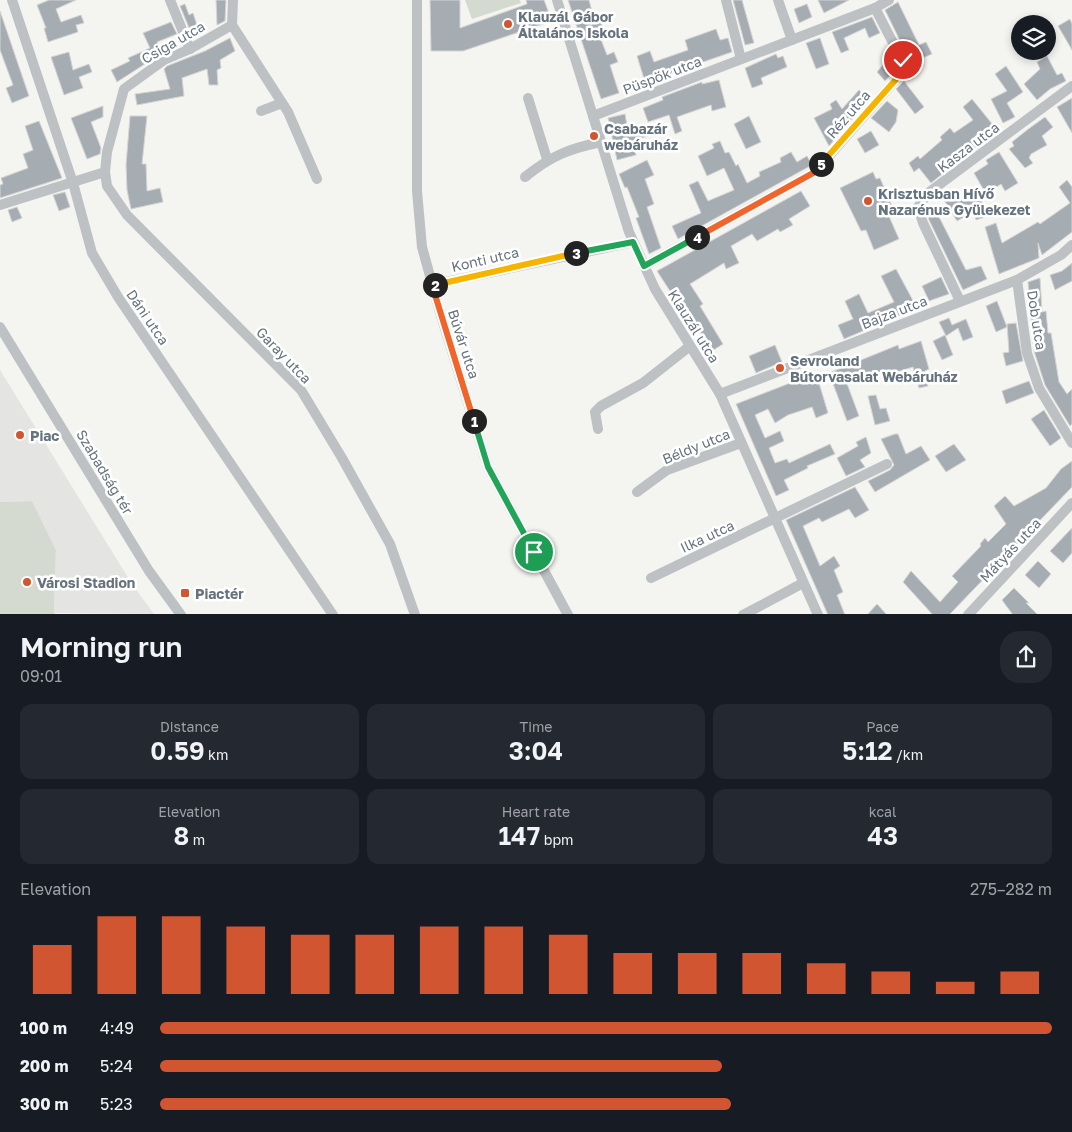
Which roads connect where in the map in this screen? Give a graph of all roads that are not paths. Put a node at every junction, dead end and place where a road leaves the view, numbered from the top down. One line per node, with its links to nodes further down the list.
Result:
1 (12, 0): 24 (street, Dáni utca)
2 (170, 0): 12 (street)
3 (234, 0): 10 (street)
4 (417, 0): 30 (street, Búvár utca)
5 (557, 0): 18 (street, Klauzál utca)
6 (726, 0): 13 (street)
7 (778, 0): 11 (street)
8 (889, 0): 9 (street, Püspök utca)
9 (875, 8): 11 (street, Püspök utca); 28 (street, Réz utca)
10 (232, 25): 12 (street, Csiga utca); 16 (street)
11 (792, 40): 13 (street, Püspök utca)
12 (190, 49): 21 (street, Csiga utca)
13 (741, 59): 18 (street, Püspök utca)
14 (1072, 86): 31 (street, Kasza utca)
15 (528, 98): 20 (street)
16 (282, 103): 17 (street); 23 (street)
17 (260, 111)
18 (593, 116): 19 (street, Klauzál utca)
19 (601, 142): 20 (street); 26 (street, Klauzál utca)
20 (546, 159): 22 (street)
21 (105, 172): 24 (street); 46 (street, Garay utca)
22 (525, 177)
23 (317, 180)
24 (73, 183): 25 (street); 45 (street, Dáni utca)
25 (0, 205)
26 (633, 242): 28 (street, Klauzál utca); 30 (street, Konti utca)
27 (1072, 245): 29 (street, Bajza utca)
28 (644, 266): 33 (street, Klauzál utca)
29 (1017, 280): 31 (street, Bajza utca); 37 (street, Dob utca)
30 (432, 285): 47 (street, Búvár utca)
31 (960, 301): 34 (street, Bajza utca)
32 (0, 327): 44 (street, Szabadság tér)
33 (690, 346): 34 (street, Klauzál utca); 35 (street)
34 (720, 394): 36 (street, Klauzál utca)
35 (598, 429)
36 (741, 443): 39 (street, Béldy utca); 41 (street, Klauzál utca)
37 (1072, 444)
38 (887, 464): 41 (street)
39 (637, 492)
40 (1072, 504): 50 (street, Mátyás utca)
41 (775, 519): 42 (street, Ilka utca); 43 (street, Klauzál utca)
42 (651, 578)
43 (803, 583): 48 (street); 49 (street, Klauzál utca)
44 (181, 614)
45 (333, 614)
46 (415, 614)
47 (568, 614)
48 (743, 614)
49 (818, 614)
50 (969, 614)

